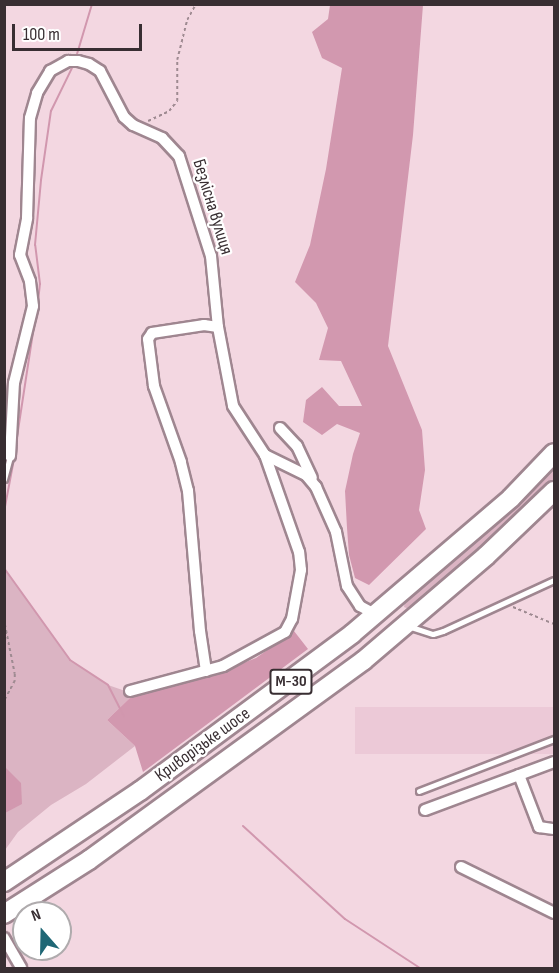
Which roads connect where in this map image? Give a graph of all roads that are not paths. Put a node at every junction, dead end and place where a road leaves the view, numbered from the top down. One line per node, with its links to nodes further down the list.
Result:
1 (218, 327): 4 (street, Безлісна вулиця); 5 (street, Безлісна вулиця); 12 (street)
2 (280, 428): 7 (street)
3 (555, 453): 10 (highway, Криворізьке шосе / М-30)
4 (265, 454): 7 (street, Безлісна вулиця); 12 (street, Безлісна вулиця)
5 (10, 456): 6 (lane)
6 (4, 479)
7 (316, 487): 10 (street, Безлісна вулиця)
8 (555, 491): 11 (highway, Криворізьке шосе / М-30)
9 (555, 580): 11 (lane)
10 (376, 615): 21 (highway, Криворізьке шосе / М-30)
11 (407, 625): 23 (highway, Криворізьке шосе / М-30)
12 (206, 671): 13 (street, Безлісна вулиця)
13 (130, 691)
14 (555, 739): 17 (lane)
15 (555, 762): 16 (street)
16 (519, 775): 18 (street); 19 (street)
17 (419, 791)
18 (425, 810)
19 (555, 829)
20 (461, 867): 22 (street)
21 (4, 882)
22 (555, 913)
23 (4, 914)
24 (4, 938): 25 (street)
25 (21, 969)

